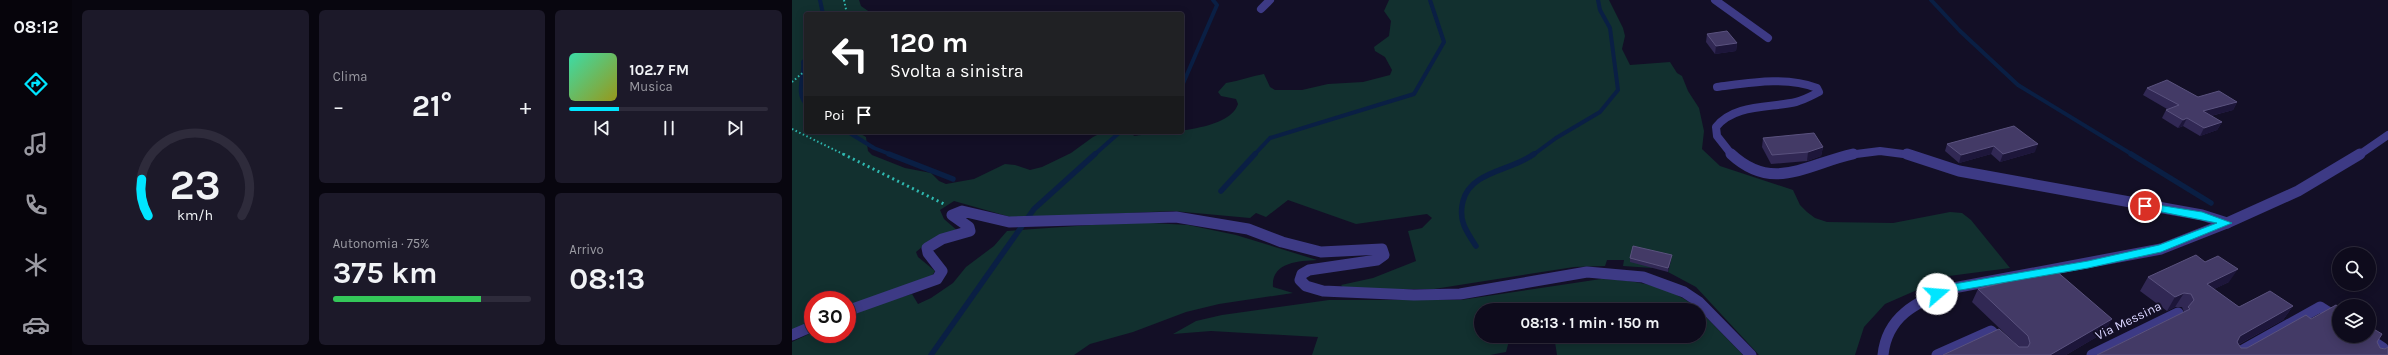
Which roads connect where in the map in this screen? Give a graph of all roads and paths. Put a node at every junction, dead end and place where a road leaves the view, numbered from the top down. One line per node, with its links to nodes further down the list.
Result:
1 (844, 0): 5 (path)
2 (1270, 0): 4 (street)
3 (1715, 0): 6 (street)
4 (1261, 10)
5 (847, 12)
6 (1768, 38)
7 (804, 72): 8 (path)
8 (792, 82)
9 (1717, 87): 13 (street)
10 (792, 129): 12 (path)
11 (2388, 135): 13 (street)
12 (962, 211): 14 (street); 20 (street)
13 (2227, 223): 21 (street)
14 (856, 308)
15 (2178, 312): 24 (street, Via Messina)
16 (2332, 315): 25 (street)
17 (804, 330): 18 (street)
18 (792, 336)
19 (2376, 343): 26 (street)
20 (1751, 355)
21 (1883, 355)
22 (1937, 355): 23 (street)
23 (2017, 355)
24 (2092, 355)
25 (2234, 355)
26 (2372, 355)

